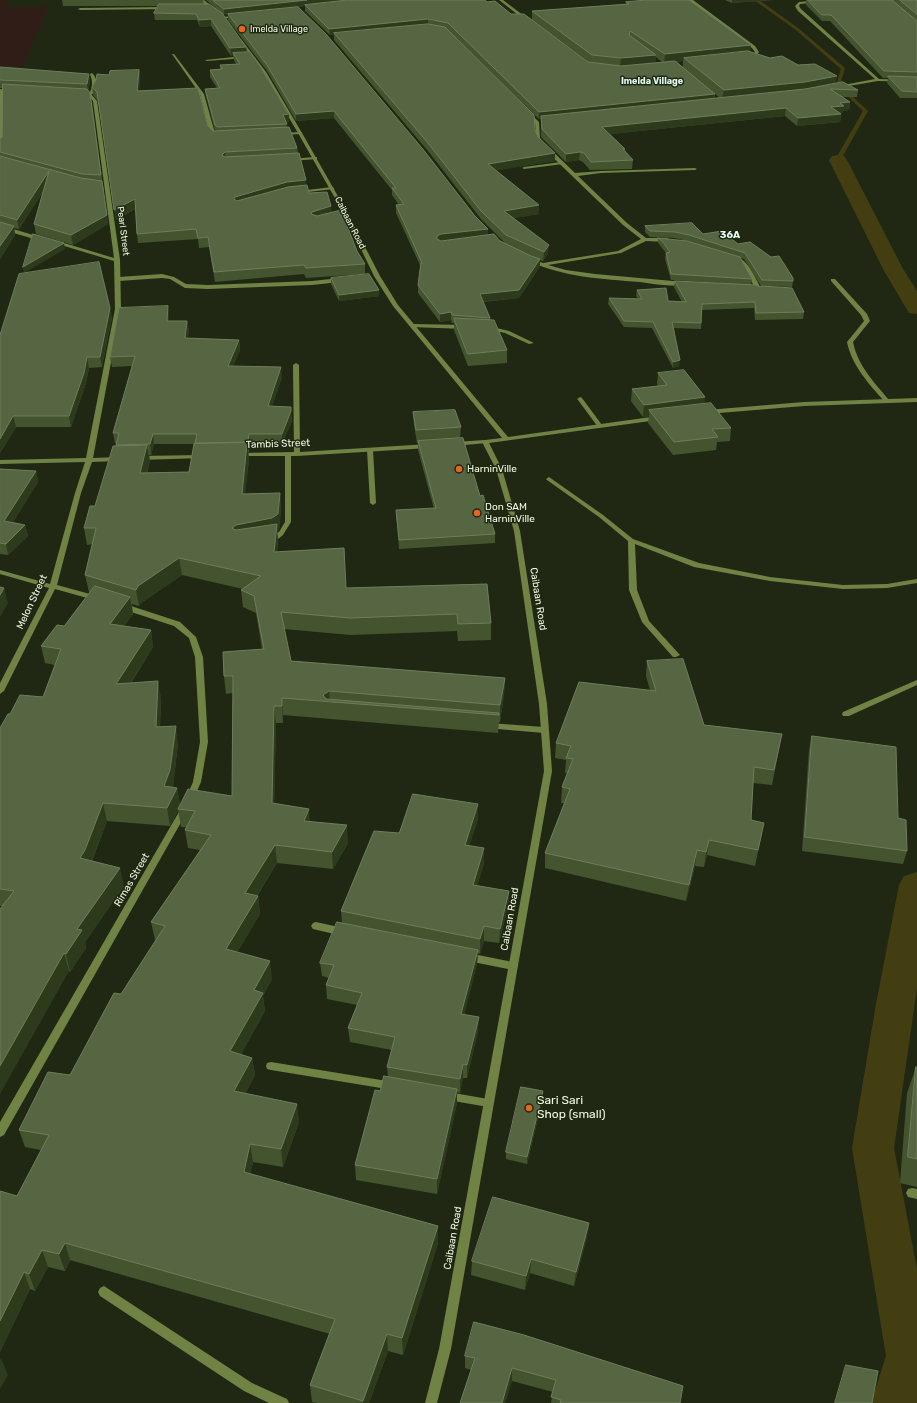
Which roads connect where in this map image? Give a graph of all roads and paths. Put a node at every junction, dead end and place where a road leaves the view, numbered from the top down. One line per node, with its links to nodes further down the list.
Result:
1 (202, 0): 9 (street)
2 (501, 0): 13 (street)
3 (691, 0): 5 (street); 18 (street)
4 (834, 0): 22 (street)
5 (684, 1)
6 (80, 8): 7 (street)
7 (174, 8)
8 (204, 8): 9 (street)
9 (212, 8): 11 (street)
10 (245, 15): 11 (street)
11 (222, 18): 12 (street)
12 (226, 22)
13 (533, 24)
14 (236, 35): 16 (street, Caibaan Road)
15 (173, 55): 34 (street)
16 (252, 56): 19 (street); 32 (street, Caibaan Road)
17 (739, 58): 18 (street)
18 (747, 58): 20 (street)
19 (207, 60)
20 (754, 60)
21 (92, 74): 28 (street)
22 (878, 80): 23 (street); 24 (street)
23 (917, 81)
24 (835, 88)
25 (1, 90): 26 (street); 35 (street)
26 (16, 91)
27 (74, 93): 28 (street)
28 (90, 96): 43 (street, Pearl Street)
29 (520, 105): 31 (street)
30 (545, 121): 31 (street)
31 (537, 122): 38 (street)
32 (300, 133): 33 (street); 36 (street, Caibaan Road)
33 (278, 134)
34 (222, 137)
35 (0, 146)
36 (315, 158): 37 (street); 44 (street, Caibaan Road)
37 (286, 160)
38 (561, 163): 39 (street); 41 (street)
39 (524, 168)
40 (695, 169): 41 (street)
41 (573, 175): 49 (street)
42 (102, 187): 43 (street)
43 (108, 188): 55 (street, Pearl Street)
44 (332, 188): 45 (street); 46 (street, Caibaan Road)
45 (293, 193)
46 (346, 214): 47 (street); 57 (street, Caibaan Road)
47 (339, 216)
48 (0, 227): 50 (street)
49 (644, 239): 51 (street); 56 (street)
50 (44, 240)
51 (674, 241)
52 (51, 242): 55 (street)
53 (725, 255): 64 (street)
54 (527, 258): 56 (street)
55 (117, 260): 59 (street, Pearl Street)
56 (543, 265): 62 (street)
57 (377, 276): 58 (street); 66 (street, Caibaan Road)
58 (370, 277)
59 (119, 279): 60 (street); 86 (street, Pearl Street)
60 (348, 279)
61 (832, 280): 73 (street)
62 (689, 285)
63 (752, 289): 64 (street)
64 (759, 290): 65 (street)
65 (767, 290)
66 (413, 326): 67 (street); 77 (street, Caibaan Road)
67 (472, 328)
68 (480, 328): 69 (street)
69 (531, 343)
70 (296, 365): 83 (street)
71 (580, 399): 76 (street)
72 (917, 400): 73 (street)
73 (887, 401): 74 (street)
74 (697, 412)
75 (667, 417): 76 (street)
76 (600, 426): 77 (street)
77 (506, 439): 78 (street)
78 (485, 442): 79 (street); 102 (street, Caibaan Road)
79 (446, 444)
80 (439, 445): 81 (street, Tambis Street)
81 (370, 450): 83 (street, Tambis Street); 89 (street)
82 (288, 454): 83 (street, Tambis Street); 85 (street, Tambis Street); 90 (street)
83 (297, 454)
84 (208, 456): 86 (street)
85 (232, 456)
86 (90, 460): 87 (street); 94 (street, Melon Street)
87 (0, 462)
88 (549, 479): 91 (street)
89 (372, 503)
90 (262, 540)
91 (631, 540): 93 (street); 97 (street)
92 (0, 572): 94 (street)
93 (917, 581)
94 (53, 586): 95 (street); 99 (street, Melon Street)
95 (104, 600)
96 (118, 604): 111 (street, Rimas Street)
97 (676, 655)
98 (917, 682): 100 (street)
99 (0, 691)
100 (846, 714)
101 (481, 725): 102 (street)
102 (544, 730): 106 (street, Caibaan Road)
103 (316, 926): 104 (street)
104 (354, 934)
105 (460, 955): 106 (street)
106 (513, 966): 110 (street, Caibaan Road)
107 (271, 1066): 108 (street)
108 (403, 1088)
109 (434, 1094): 110 (street)
110 (488, 1103): 114 (street, Caibaan Road)
111 (0, 1132)
112 (104, 1292): 113 (street)
113 (283, 1403)
114 (431, 1403)

